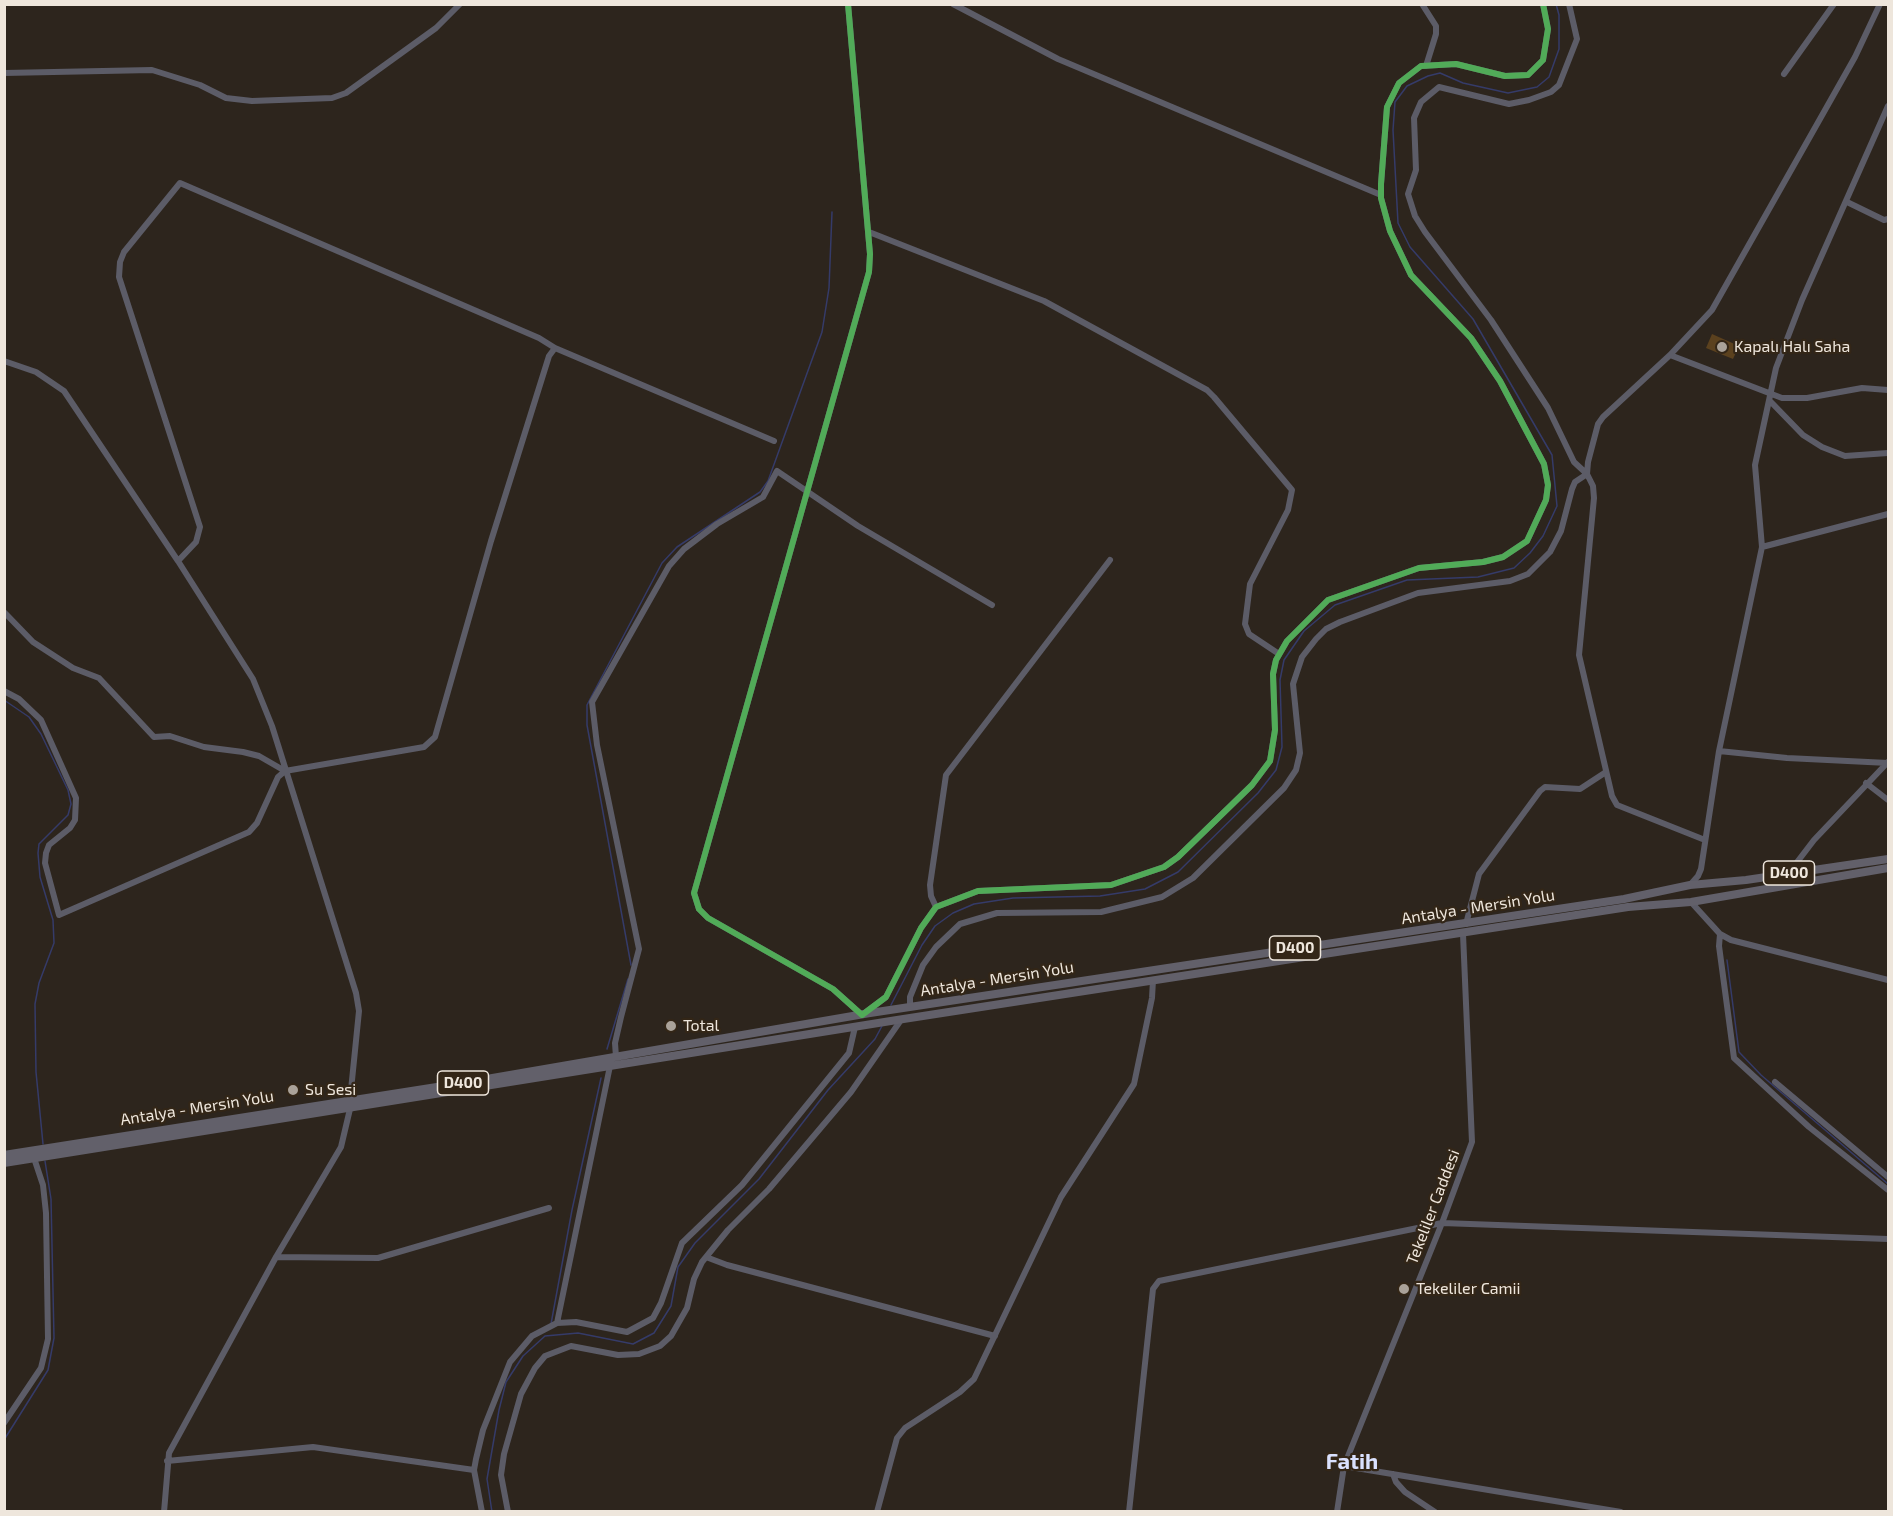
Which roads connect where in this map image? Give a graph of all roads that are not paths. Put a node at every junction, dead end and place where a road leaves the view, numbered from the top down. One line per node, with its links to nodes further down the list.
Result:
1 (460, 4): 10 (street)
2 (848, 4): 16 (street)
3 (953, 4): 13 (street)
4 (1422, 4): 9 (street)
5 (1543, 4): 9 (street)
6 (1569, 4): 24 (street)
7 (1834, 4): 11 (street)
8 (1879, 5): 18 (street)
9 (1426, 66): 13 (street)
10 (4, 73)
11 (1784, 74)
12 (1888, 106): 14 (street)
13 (1381, 195): 32 (street)
14 (1846, 202): 15 (street); 21 (street)
15 (1888, 219)
16 (869, 232): 25 (street); 32 (street)
17 (555, 348): 22 (street); 29 (street); 36 (street)
18 (1670, 355): 21 (street); 24 (street)
19 (4, 361): 29 (street)
20 (1888, 390): 21 (street)
21 (1771, 397): 23 (street); 27 (street)
22 (774, 441)
23 (1888, 453)
24 (1587, 474): 37 (street); 56 (street)
25 (807, 493): 30 (street); 57 (street); 60 (street)
26 (1888, 514): 27 (street)
27 (1762, 547): 34 (street)
28 (1110, 560): 49 (street)
29 (178, 561): 36 (street)
30 (992, 604)
31 (4, 612): 36 (street)
32 (1279, 654): 49 (street)
33 (4, 691): 36 (street)
34 (1719, 751): 35 (street); 40 (street)
35 (1888, 762): 38 (street)
36 (285, 771): 63 (street)
37 (1606, 772): 40 (street); 51 (street)
38 (1866, 783): 39 (street); 44 (street)
39 (1888, 800)
40 (1705, 840): 43 (street)
41 (1888, 859): 44 (highway, Antalya - Mersin Yolu / D400)
42 (1888, 868): 47 (highway, Antalya - Mersin Yolu / D400)
43 (1701, 869): 45 (street); 46 (street)
44 (1788, 874): 45 (highway, Antalya - Mersin Yolu / D400)
45 (1705, 884): 46 (highway, Antalya - Mersin Yolu / D400); 47 (highway)
46 (1690, 885): 48 (highway); 51 (highway, Antalya - Mersin Yolu / D400)
47 (1705, 900): 48 (highway, Antalya - Mersin Yolu / D400); 50 (street)
48 (1691, 902): 50 (street); 52 (highway, Antalya - Mersin Yolu / D400)
49 (936, 908): 57 (street)
50 (1706, 919): 53 (street)
51 (1466, 924): 56 (highway, Antalya - Mersin Yolu / D400)
52 (1463, 934): 54 (highway, Antalya - Mersin Yolu / D400); 70 (street, Tekeliler Caddesi)
53 (1720, 934): 55 (street); 68 (street)
54 (1153, 980): 58 (highway, Antalya - Mersin Yolu / D400); 75 (street)
55 (1888, 980)
56 (910, 1007): 57 (highway, Antalya - Mersin Yolu / D400)
57 (866, 1014): 60 (highway, Antalya - Mersin Yolu / D400)
58 (899, 1020): 59 (highway, Antalya - Mersin Yolu / D400); 73 (street)
59 (855, 1027): 61 (highway, Antalya - Mersin Yolu / D400); 74 (street)
60 (616, 1057): 63 (highway, Antalya - Mersin Yolu / D400)
61 (610, 1066): 63 (highway, Antalya - Mersin Yolu / D400); 74 (street)
62 (1775, 1082): 67 (street)
63 (350, 1104): 65 (highway, Antalya - Mersin Yolu / D400); 72 (street)
64 (4, 1155): 65 (highway, Antalya - Mersin Yolu / D400)
65 (36, 1155): 66 (highway, Antalya - Mersin Yolu / D400); 76 (street)
66 (4, 1163)
67 (1888, 1177)
68 (1888, 1190)
69 (549, 1208): 72 (street)
70 (1442, 1223): 71 (street); 78 (street, Tekeliler Caddesi); 85 (street)
71 (1888, 1239)
72 (276, 1257): 77 (street)
73 (706, 1257): 75 (street); 83 (street)
74 (556, 1323): 79 (street)
75 (994, 1336): 84 (street)
76 (4, 1423)
77 (167, 1461): 79 (street); 81 (street)
78 (1344, 1466): 80 (street); 86 (street, Tekeliler Caddesi)
79 (474, 1470): 82 (street)
80 (1393, 1474): 87 (street); 88 (street)
81 (164, 1512)
82 (482, 1512)
83 (508, 1512)
84 (877, 1512)
85 (1128, 1512)
86 (1337, 1512)
87 (1435, 1512)
88 (1621, 1512)

